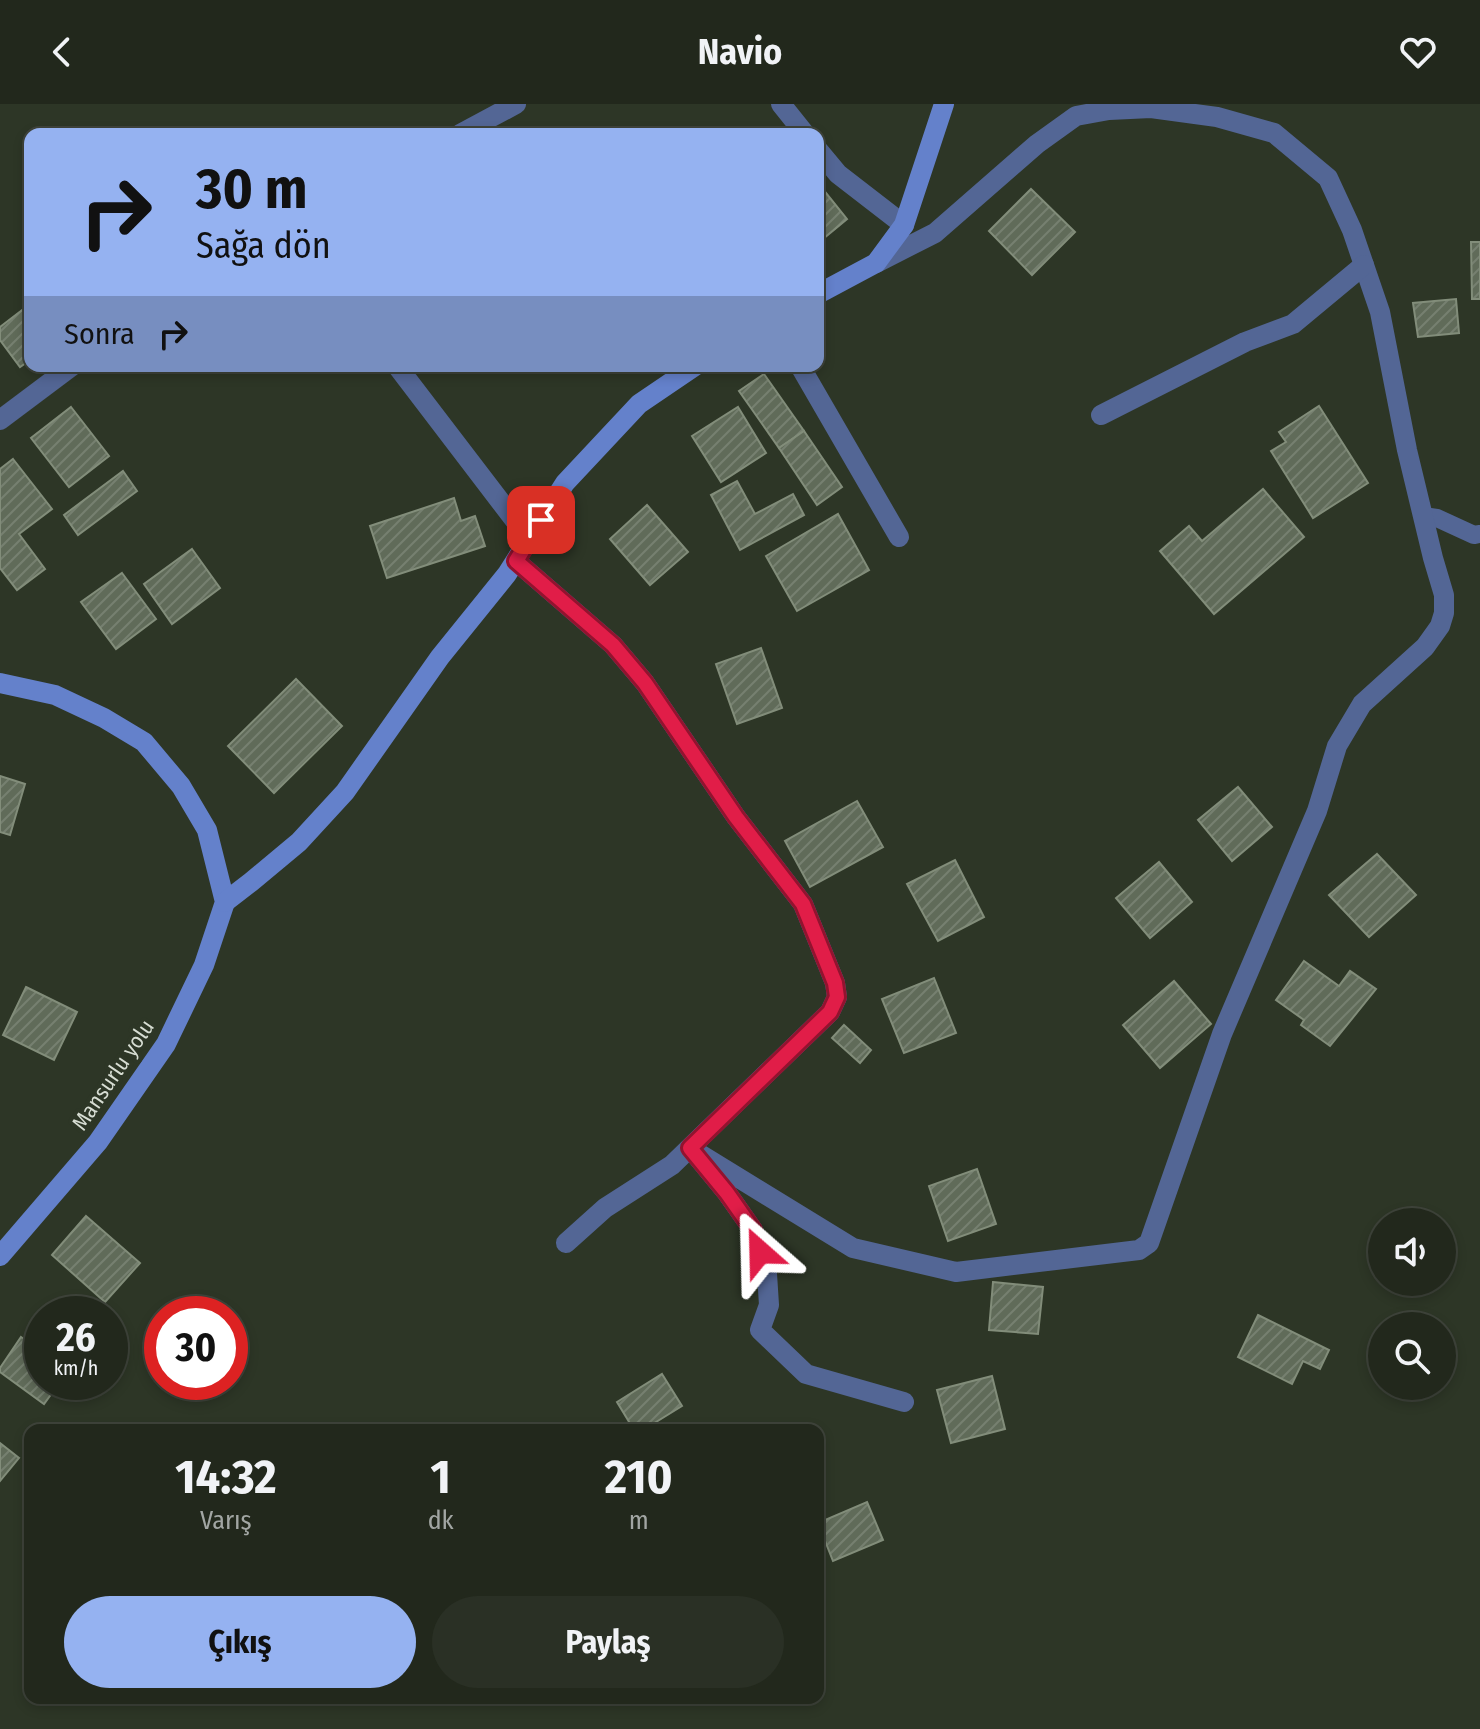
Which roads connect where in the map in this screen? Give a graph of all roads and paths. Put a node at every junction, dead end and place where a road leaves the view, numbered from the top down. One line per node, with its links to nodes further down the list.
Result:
1 (516, 104): 4 (street)
2 (781, 104): 5 (street)
3 (944, 104): 7 (street)
4 (471, 128)
5 (800, 128)
6 (824, 157): 7 (street)
7 (904, 225): 8 (street)
8 (876, 263): 9 (street); 10 (street)
9 (1364, 265): 15 (street); 17 (street)
10 (824, 291)
11 (64, 372): 16 (street)
12 (402, 372): 20 (street)
13 (686, 372): 20 (street)
14 (803, 372): 19 (street)
15 (1101, 415)
16 (0, 420)
17 (1423, 516): 18 (lane); 24 (street)
18 (1480, 534)
19 (899, 537)
20 (529, 539): 21 (street)
21 (516, 561): 23 (street); 24 (street)
22 (0, 683): 23 (street)
23 (225, 902): 26 (street, Mansurlu yolu)
24 (690, 1148): 25 (street); 27 (street)
25 (566, 1243)
26 (0, 1256)
27 (904, 1402)

